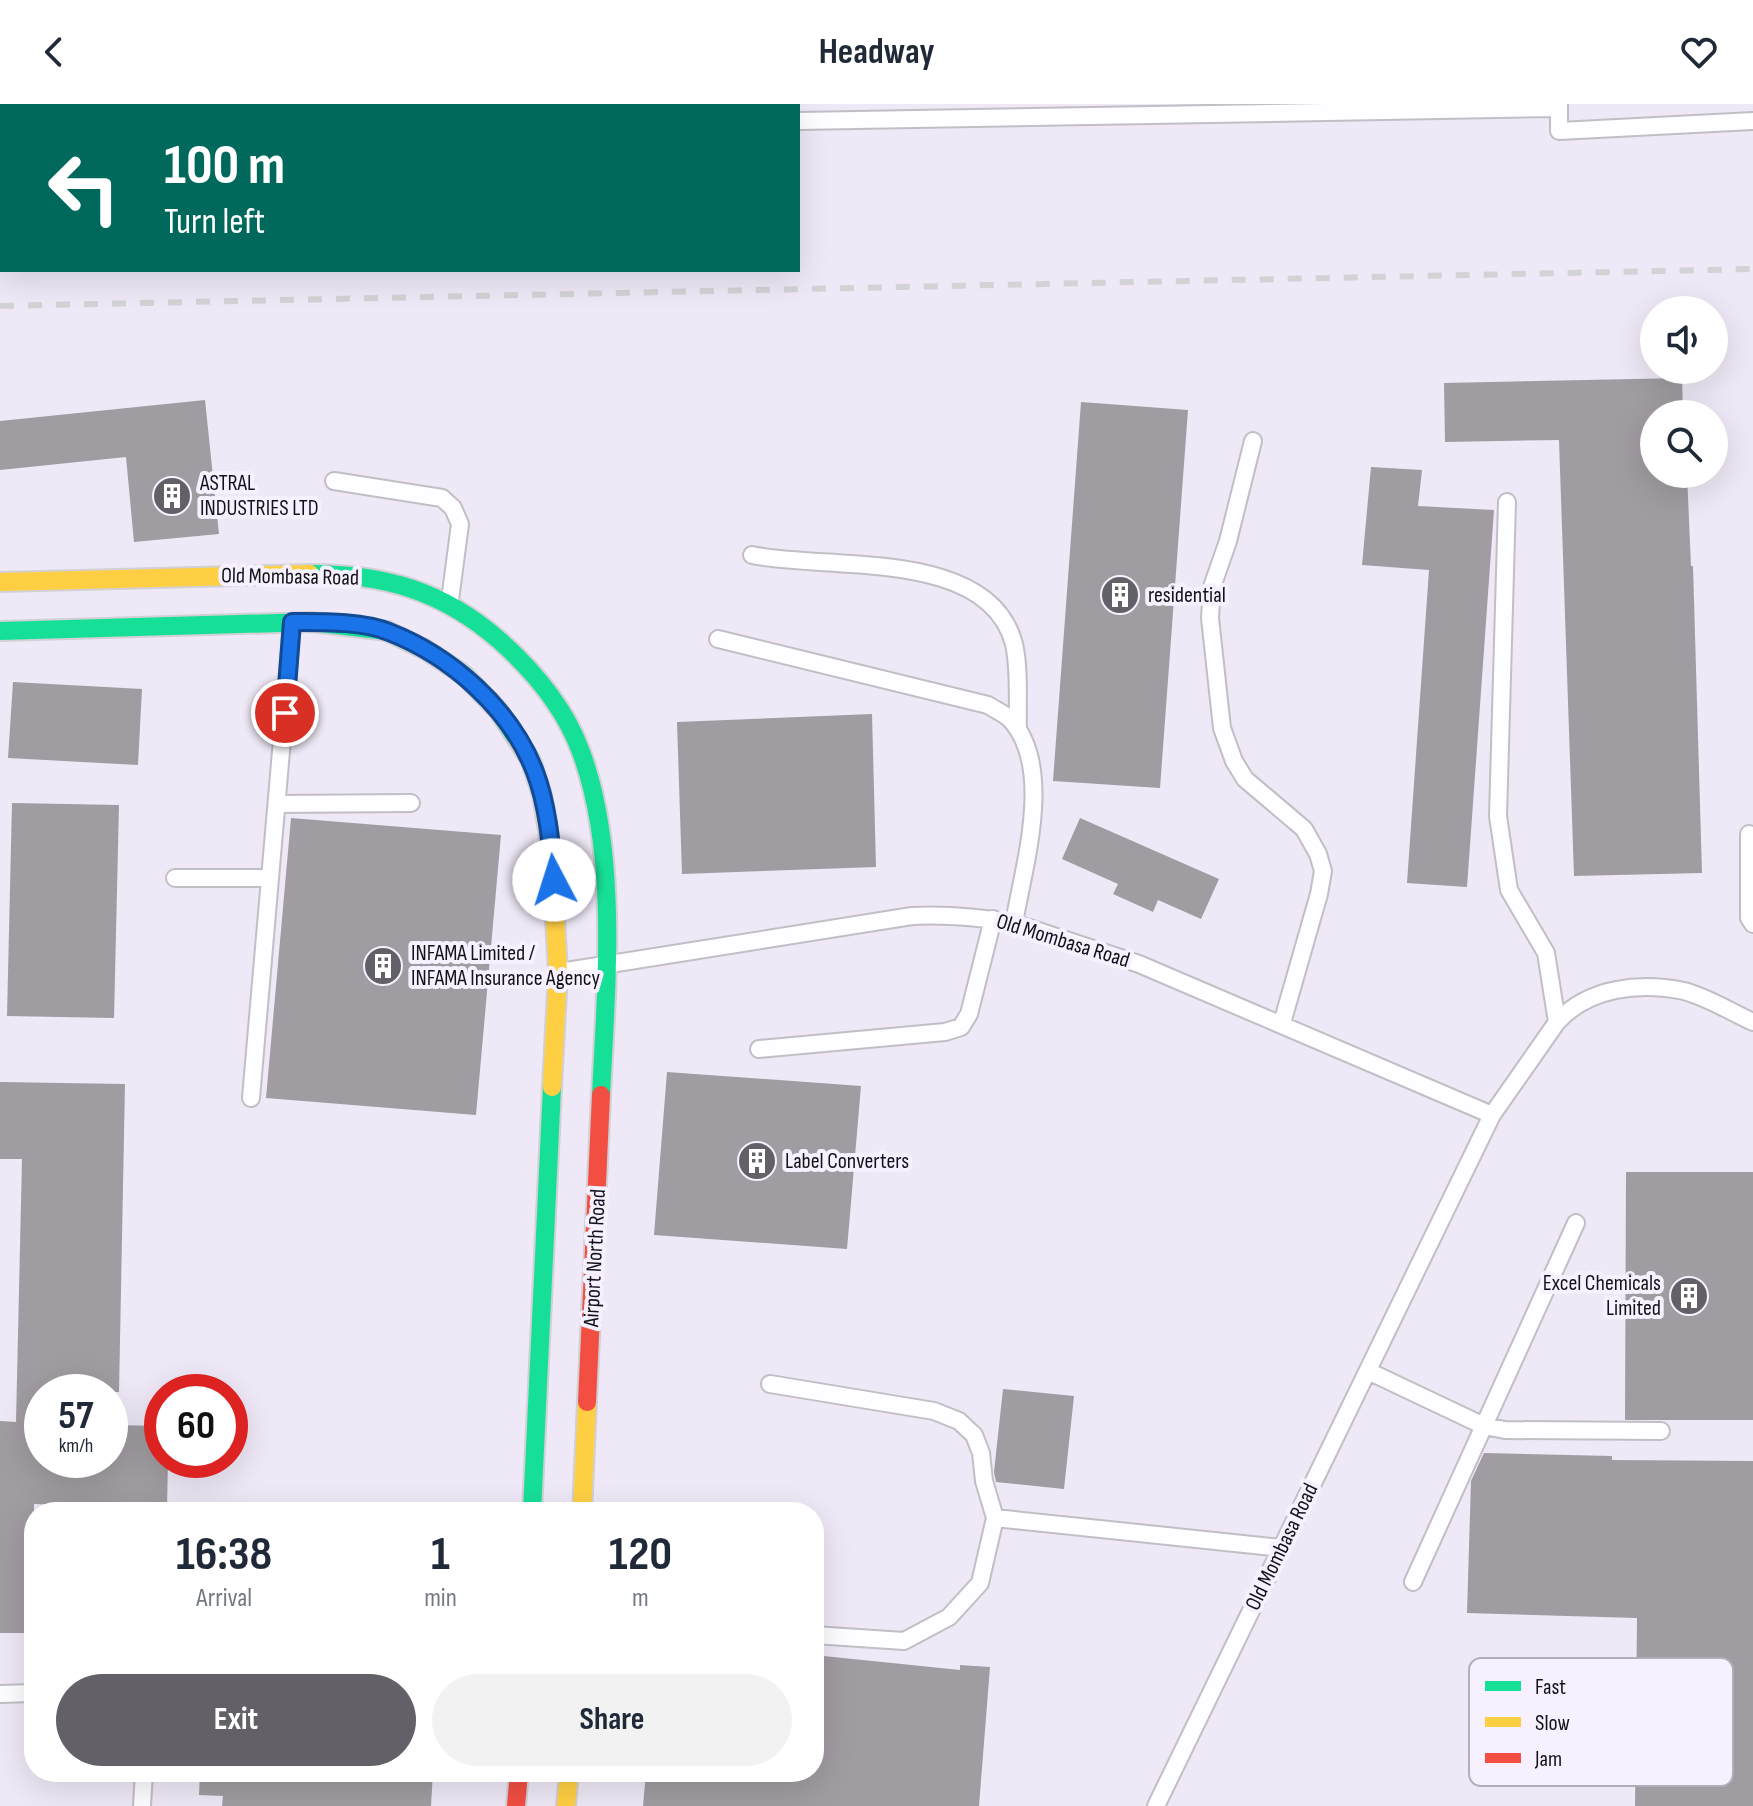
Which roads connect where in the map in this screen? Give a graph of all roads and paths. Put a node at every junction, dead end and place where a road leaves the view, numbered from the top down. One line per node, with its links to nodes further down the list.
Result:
1 (1559, 106): 2 (lane); 3 (lane)
2 (800, 121)
3 (1753, 121)
4 (1253, 441): 27 (lane)
5 (334, 481): 9 (lane)
6 (1507, 502): 25 (lane)
7 (752, 555): 13 (lane)
8 (0, 582): 9 (main road, Old Mombasa Road)
9 (449, 605): 22 (main road, Old Mombasa Road)
10 (292, 622): 11 (main road, Old Mombasa Road); 15 (lane); 23 (main road, Old Mombasa Road)
11 (0, 631)
12 (718, 639): 13 (lane)
13 (1018, 732): 20 (lane)
14 (411, 803): 15 (lane)
15 (277, 804): 18 (lane)
16 (1749, 834): 21 (lane)
17 (175, 878): 18 (lane)
18 (270, 878): 29 (lane)
19 (993, 919): 20 (lane, Old Mombasa Road); 22 (lane, Old Mombasa Road); 28 (lane)
20 (1014, 923): 27 (lane, Old Mombasa Road)
21 (1753, 924)
22 (607, 963): 23 (lane, Old Mombasa Road); 24 (main road, Old Mombasa Road)
23 (558, 972): 36 (main road, Old Mombasa Road)
24 (607, 1005): 37 (main road, Airport North Road)
25 (1557, 1022): 26 (lane, Old Mombasa Road); 30 (lane, Old Mombasa Road)
26 (1753, 1022)
27 (1282, 1023): 30 (lane, Old Mombasa Road)
28 (759, 1049)
29 (251, 1098)
30 (1492, 1115): 32 (lane, Old Mombasa Road)
31 (1576, 1223): 34 (lane)
32 (1368, 1371): 34 (lane); 39 (lane, Old Mombasa Road)
33 (770, 1384): 38 (lane)
34 (1484, 1426): 35 (lane); 40 (lane)
35 (1661, 1431)
36 (533, 1502)
37 (582, 1502)
38 (995, 1518): 39 (lane); 41 (lane)
39 (1282, 1548): 50 (lane, Old Mombasa Road)
40 (1413, 1582)
41 (824, 1636)
42 (24, 1693): 43 (lane)
43 (0, 1694)
44 (143, 1782): 47 (lane)
45 (518, 1782): 48 (main road)
46 (568, 1782): 49 (main road)
47 (142, 1806)
48 (516, 1806)
49 (566, 1806)
50 (1156, 1806)

